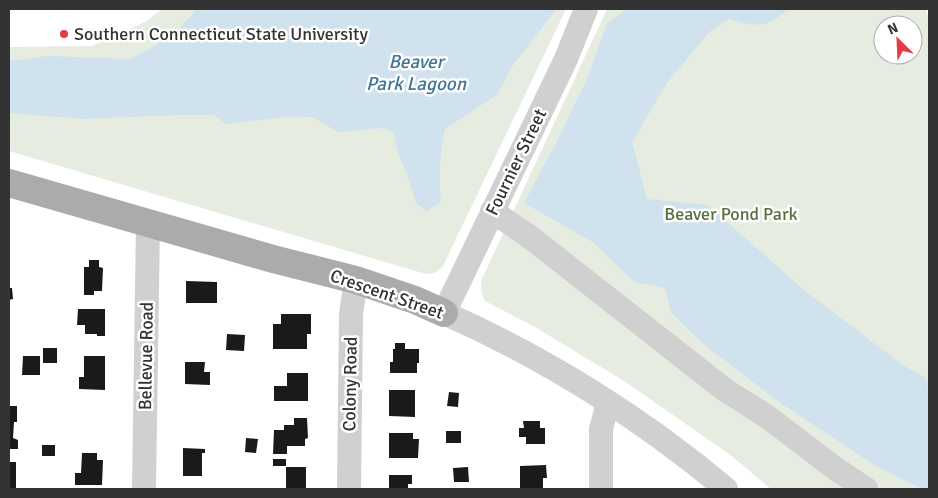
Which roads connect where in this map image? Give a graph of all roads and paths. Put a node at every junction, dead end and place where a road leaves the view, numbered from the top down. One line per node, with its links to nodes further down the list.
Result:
1 (586, 9): 3 (street, Fournier Street)
2 (9, 184): 4 (main road, Crescent Street)
3 (492, 211): 6 (street, Fournier Street); 12 (street)
4 (148, 223): 5 (main road, Crescent Street); 8 (street, Bellevue Road)
5 (356, 280): 6 (main road, Crescent Street); 9 (street, Colony Road)
6 (444, 314): 7 (street, Crescent Street)
7 (608, 403): 10 (street); 11 (street, Crescent Street)
8 (144, 489)
9 (349, 489)
10 (601, 489)
11 (726, 489)
12 (866, 489)

